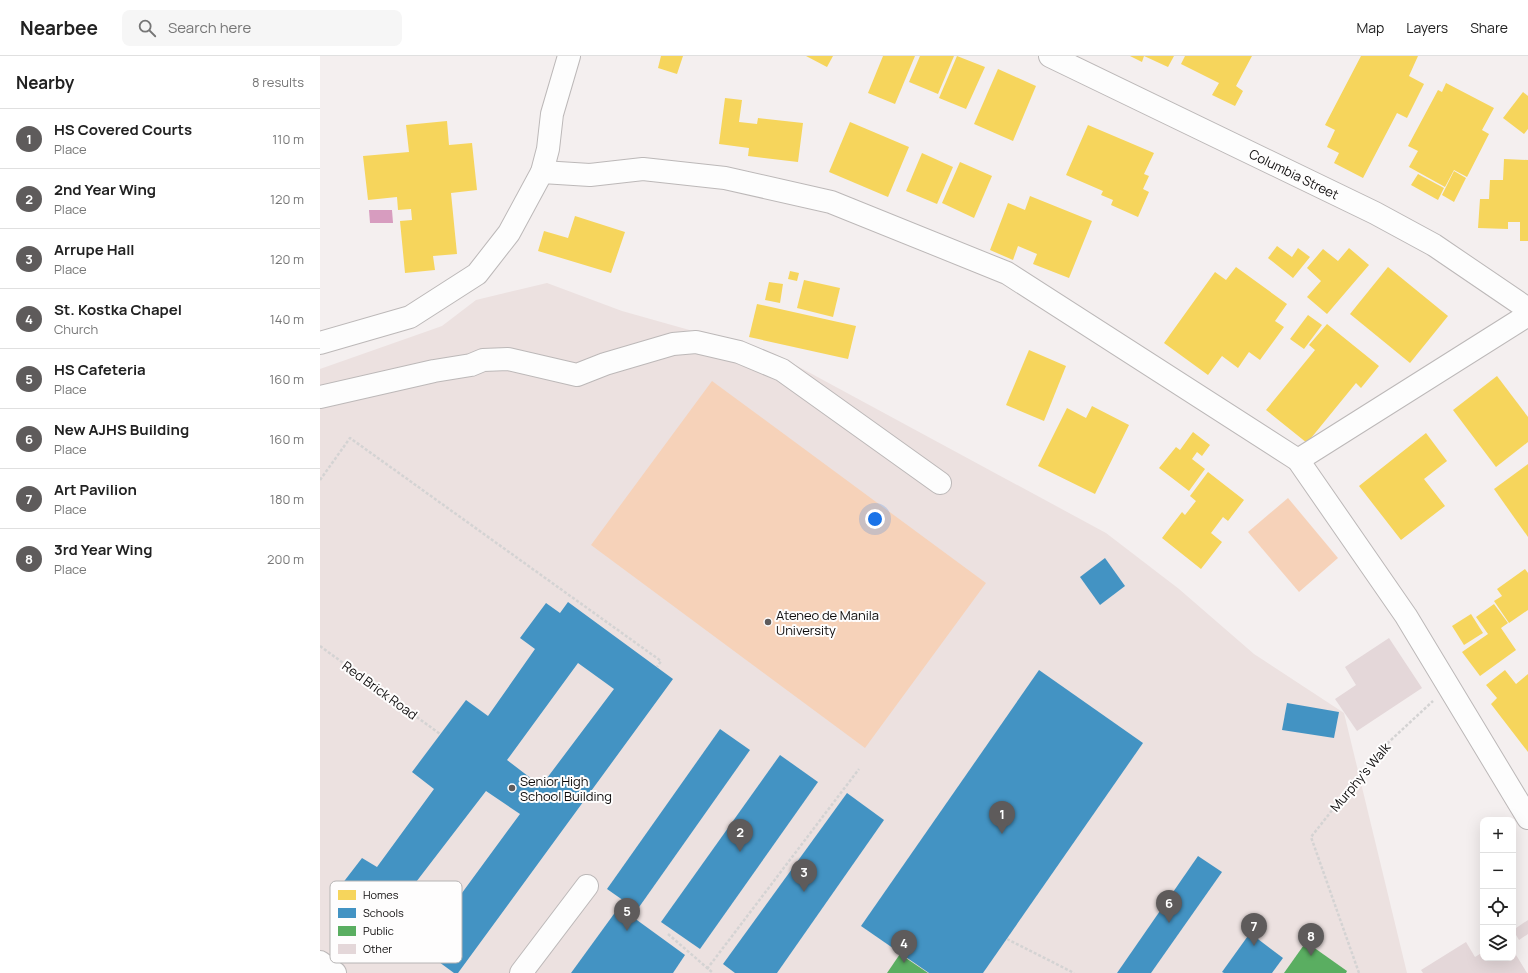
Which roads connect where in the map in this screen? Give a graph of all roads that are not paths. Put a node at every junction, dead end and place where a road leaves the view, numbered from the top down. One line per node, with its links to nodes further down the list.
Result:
1 (569, 56): 3 (street)
2 (1050, 56): 4 (street, Columbia Street)
3 (542, 172): 6 (street); 8 (street)
4 (1528, 309)
5 (1528, 315): 8 (street)
6 (320, 343)
7 (320, 397): 9 (street)
8 (1298, 460): 10 (street)
9 (940, 483)
10 (1528, 818)
11 (587, 886): 14 (street)
12 (320, 962): 13 (street)
13 (336, 973)
14 (520, 973)

